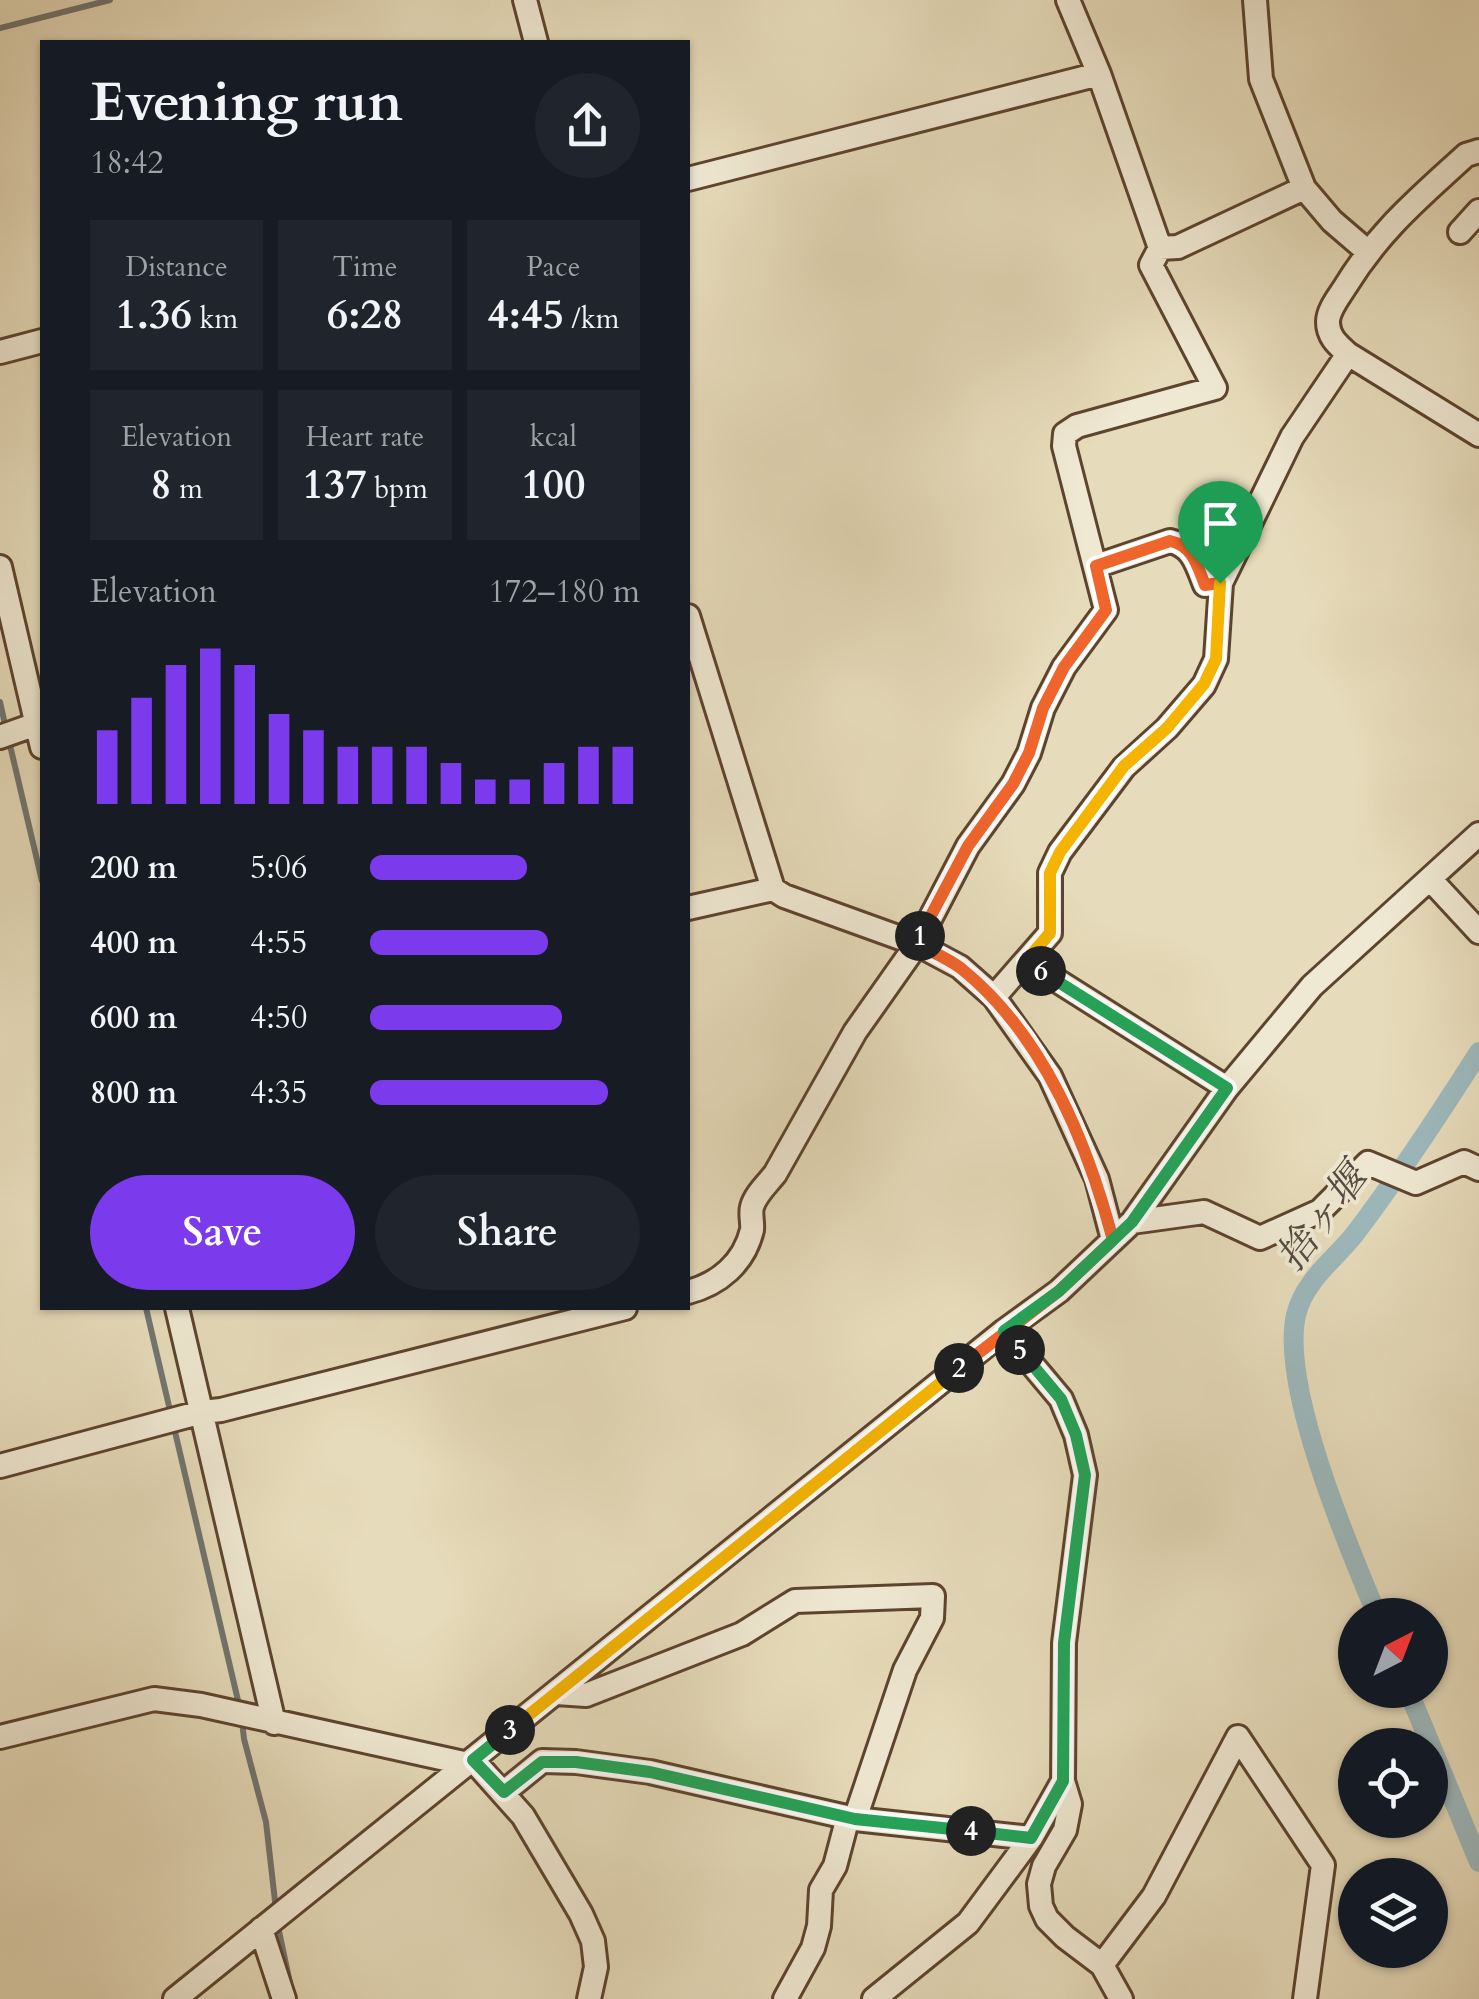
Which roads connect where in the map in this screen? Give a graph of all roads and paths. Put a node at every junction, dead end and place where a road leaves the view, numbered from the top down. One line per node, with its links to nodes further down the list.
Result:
1 (525, 0): 4 (street)
2 (1068, 0): 5 (street)
3 (1255, 0): 8 (street)
4 (535, 40)
5 (1099, 74): 7 (street); 11 (street)
6 (1479, 151): 12 (street)
7 (690, 178)
8 (1304, 188): 11 (street); 12 (street)
9 (1479, 210): 10 (street)
10 (1460, 232)
11 (1160, 248): 17 (street)
12 (1367, 251): 15 (street)
13 (40, 342): 14 (street)
14 (0, 352)
15 (1348, 354): 16 (street); 19 (street)
16 (1479, 435)
17 (1096, 566): 19 (street); 29 (street)
18 (0, 567): 21 (street)
19 (1220, 583): 30 (street)
20 (690, 622): 26 (street)
21 (40, 727)
22 (40, 731): 23 (street)
23 (0, 736)
24 (1479, 834): 25 (street)
25 (1430, 879): 28 (street); 32 (street)
26 (773, 889): 27 (street); 29 (street)
27 (690, 908)
28 (1479, 932)
29 (916, 944): 31 (street); 36 (street)
30 (1026, 961): 31 (street); 32 (street)
31 (994, 998): 35 (street)
32 (1227, 1088): 34 (street)
33 (1479, 1168): 34 (street)
34 (1132, 1222): 35 (street)
35 (1113, 1240): 39 (street)
36 (690, 1291)
37 (177, 1310): 40 (street)
38 (618, 1310): 40 (street)
39 (1004, 1331): 42 (street); 46 (street)
40 (202, 1412): 41 (street); 43 (street)
41 (0, 1466)
42 (556, 1693): 45 (street); 48 (street)
43 (274, 1723): 44 (street); 45 (street)
44 (0, 1737)
45 (470, 1762): 47 (street); 50 (street)
46 (1063, 1781): 49 (street); 51 (street)
47 (504, 1792): 48 (street); 54 (street)
48 (851, 1818): 49 (street); 55 (street)
49 (1031, 1838): 56 (street)
50 (261, 1929): 52 (street); 53 (street)
51 (1102, 1965): 57 (street); 58 (street)
52 (175, 1999)
53 (284, 1999)
54 (589, 1999)
55 (785, 1999)
56 (874, 1999)
57 (1121, 1999)
58 (1305, 1999)

